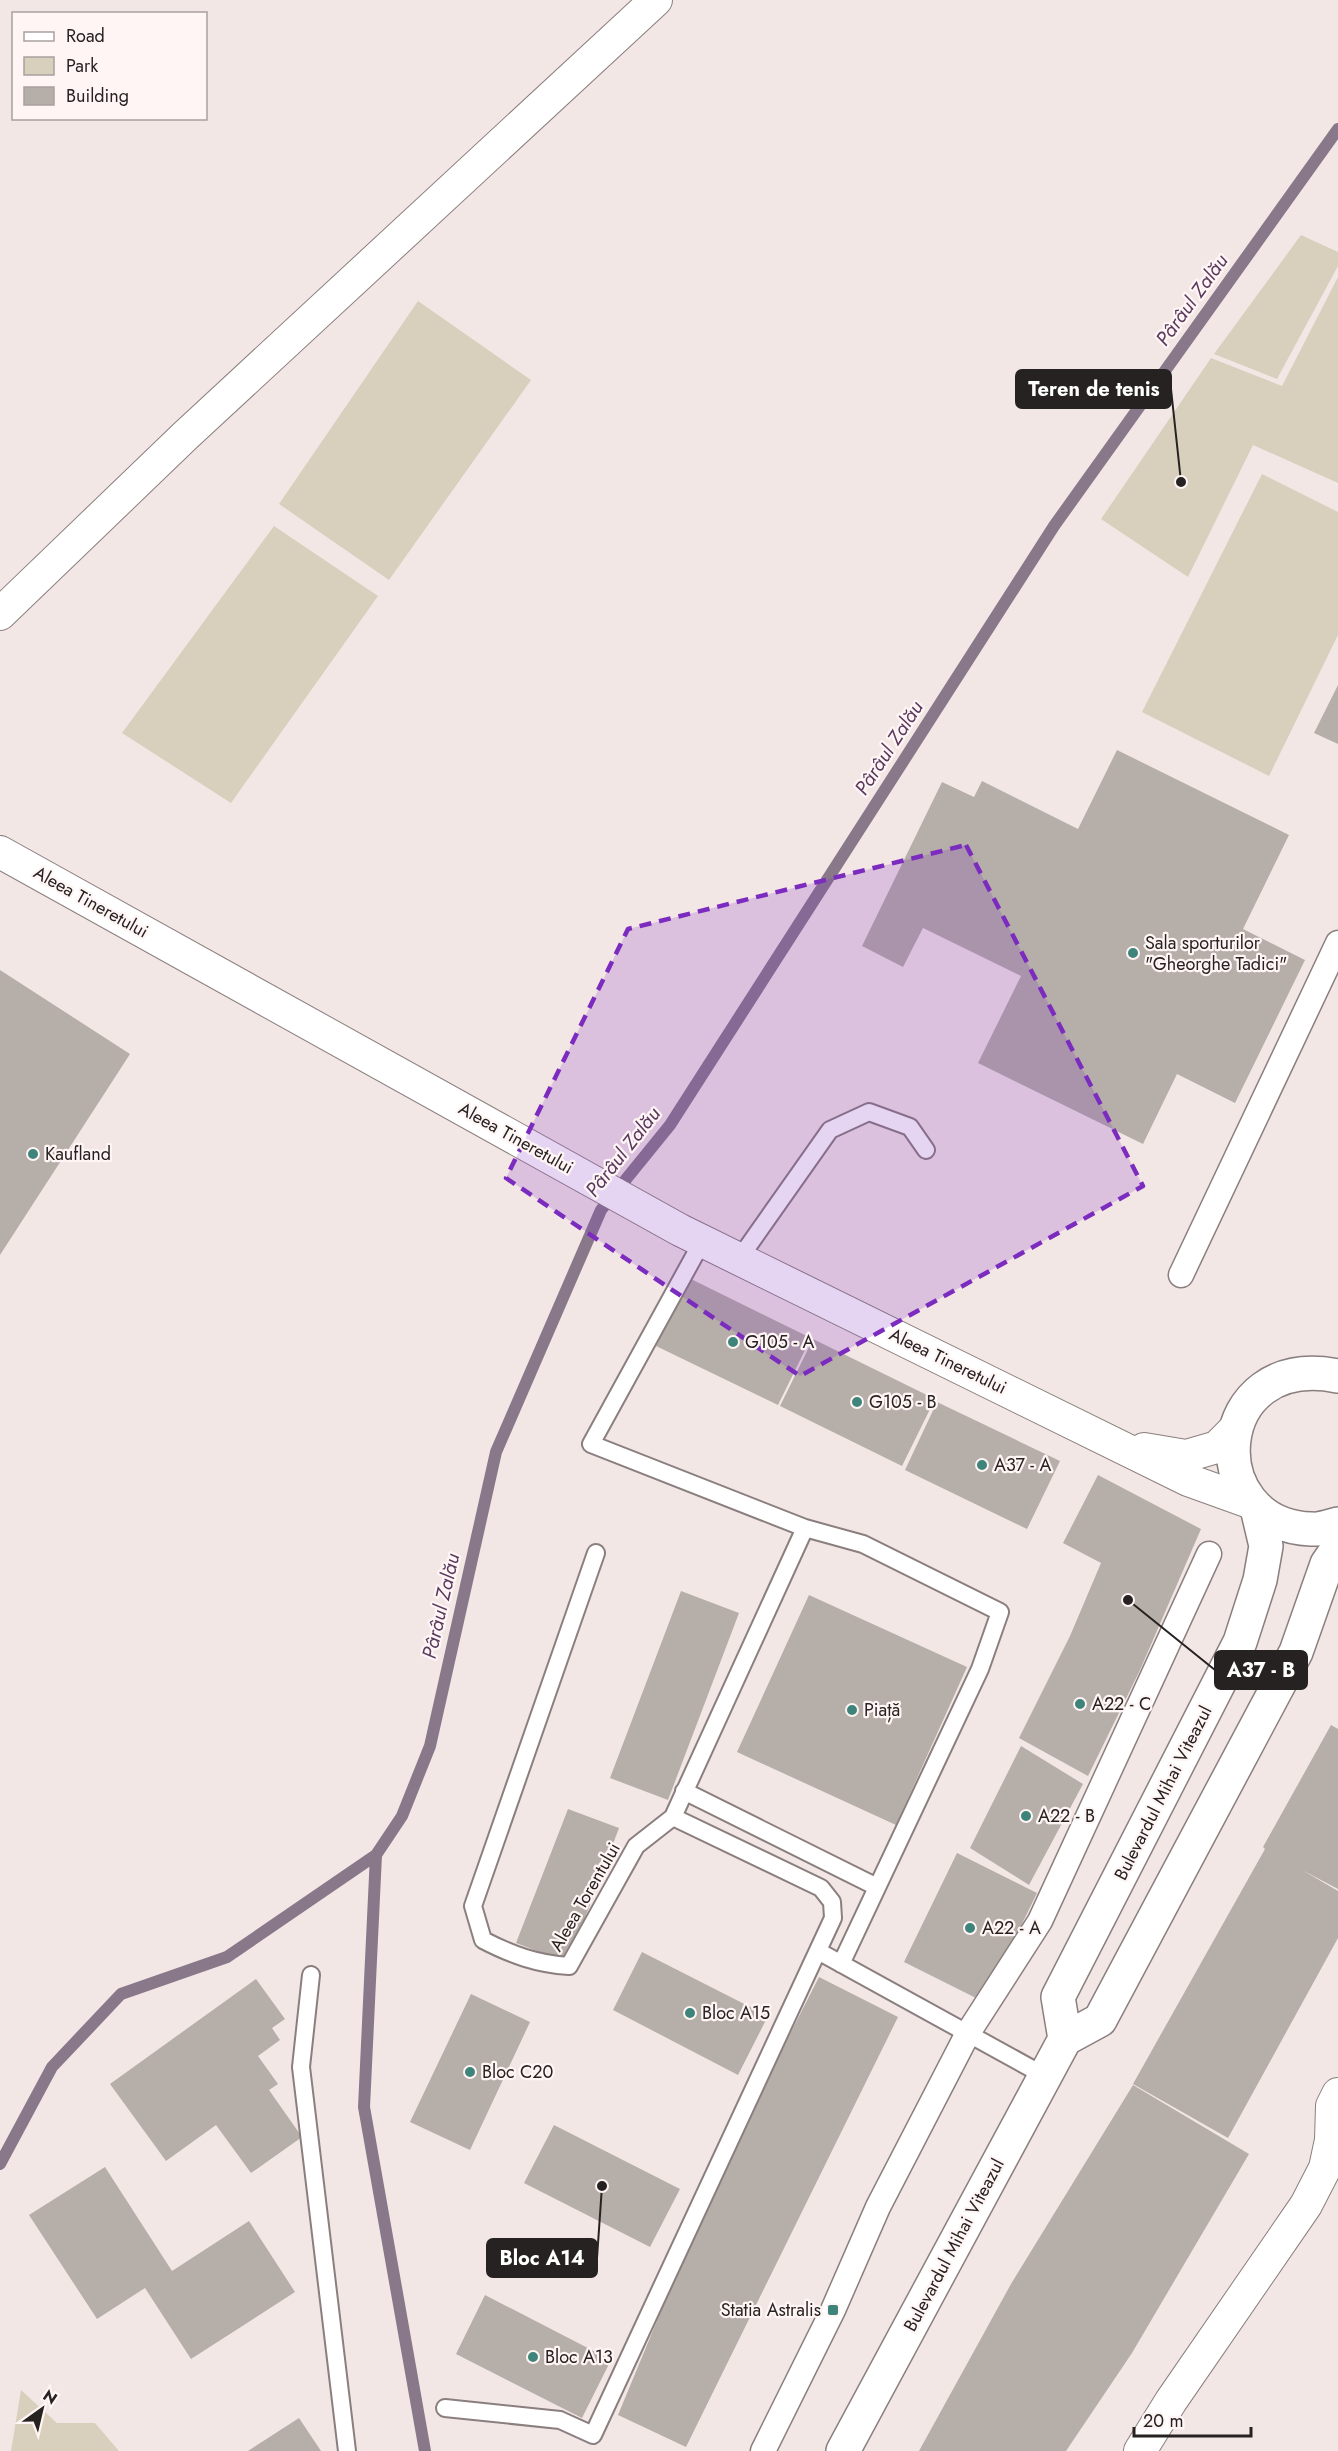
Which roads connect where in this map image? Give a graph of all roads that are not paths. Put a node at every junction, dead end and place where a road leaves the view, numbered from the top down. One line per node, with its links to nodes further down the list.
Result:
1 (656, 0): 2 (street)
2 (0, 614)
3 (0, 852): 6 (street, Aleea Tineretului)
4 (1338, 943): 8 (street)
5 (926, 1150): 7 (lane)
6 (691, 1235): 7 (street, Aleea Tineretului); 14 (lane)
7 (739, 1259): 11 (street, Aleea Tineretului)
8 (1181, 1275)
9 (1330, 1368): 10 (main road)
10 (1234, 1430): 11 (street, Aleea Tineretului); 12 (main road)
11 (1106, 1439): 12 (street, Aleea Tineretului)
12 (1255, 1506): 13 (main road); 25 (main road, Bulevardul Mihai Viteazul)
13 (1338, 1524)
14 (805, 1528): 18 (lane); 20 (lane)
15 (1338, 1548): 25 (main road)
16 (596, 1553): 19 (lane, Aleea Torentului)
17 (1209, 1554): 24 (street)
18 (684, 1791): 19 (lane); 20 (lane)
19 (673, 1817): 21 (lane)
20 (877, 1887): 22 (lane)
21 (818, 1951): 22 (lane); 28 (lane)
22 (841, 1964): 24 (lane)
23 (311, 1974): 29 (lane)
24 (968, 2033): 26 (lane); 30 (street)
25 (1065, 2039): 26 (main road, Bulevardul Mihai Viteazul)
26 (1045, 2076): 31 (main road, Bulevardul Mihai Viteazul)
27 (1338, 2094): 32 (street)
28 (445, 2408)
29 (347, 2451)
30 (763, 2451)
31 (843, 2451)
32 (1140, 2451)

